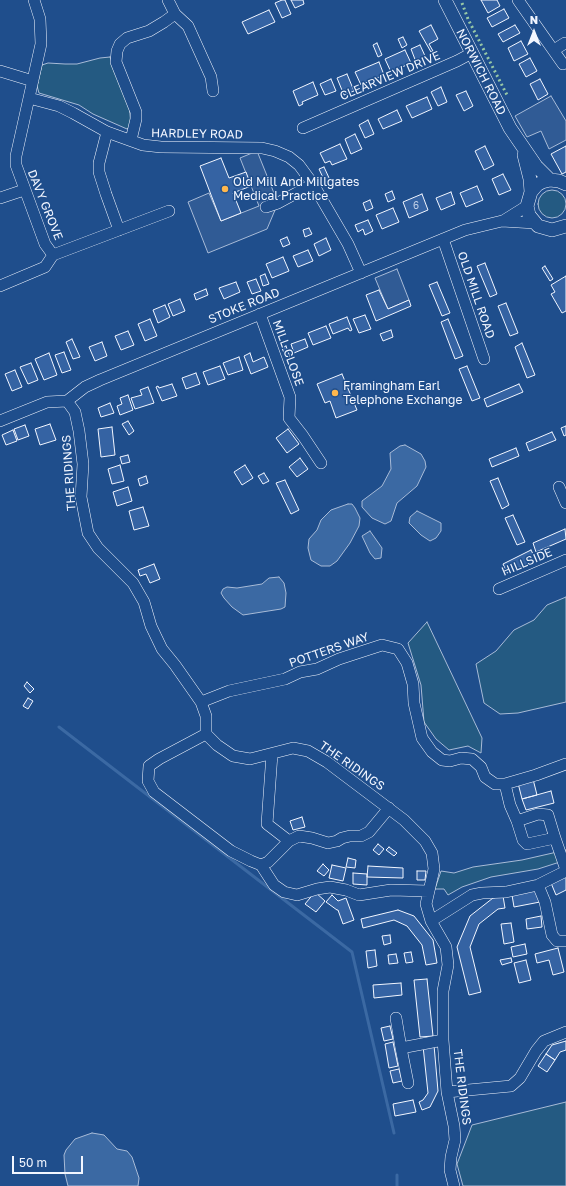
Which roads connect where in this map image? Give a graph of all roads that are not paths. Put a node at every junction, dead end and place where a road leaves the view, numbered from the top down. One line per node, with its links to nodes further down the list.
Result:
1 (34, 0): 11 (street, DAVY GROVE)
2 (168, 0): 5 (street)
3 (518, 0): 7 (street)
4 (446, 1): 8 (main road, NORWICH ROAD)
5 (175, 14): 12 (street); 16 (street)
6 (565, 43): 7 (street)
7 (554, 50): 9 (street)
8 (472, 53): 14 (street, CLEARVIEW DRIVE); 17 (main road, NORWICH ROAD)
9 (563, 64)
10 (0, 71): 11 (street)
11 (33, 80): 13 (street, DAVY GROVE)
12 (212, 91)
13 (29, 98): 15 (street, HARDLEY ROAD); 21 (street, DAVY GROVE)
14 (303, 128)
15 (107, 132): 16 (street, HARDLEY ROAD); 29 (street)
16 (131, 140): 19 (street, HARDLEY ROAD)
17 (520, 143): 18 (main road, NORWICH ROAD); 22 (main road, NORWICH ROAD)
18 (550, 180): 20 (main road); 22 (main road)
19 (313, 184): 25 (street); 33 (street, HARDLEY ROAD)
20 (566, 184)
21 (24, 190): 23 (street); 32 (street, DAVY GROVE)
22 (531, 192): 24 (main road)
23 (0, 198)
24 (527, 206): 27 (street, STOKE ROAD); 28 (main road)
25 (266, 207)
26 (169, 211): 29 (street)
27 (502, 221): 28 (street, STOKE ROAD); 31 (street, STOKE ROAD)
28 (535, 223): 30 (main road)
29 (119, 230): 32 (street)
30 (563, 231)
31 (442, 239): 33 (street, STOKE ROAD); 36 (street, OLD MILL ROAD)
32 (53, 255): 34 (street)
33 (361, 273): 35 (street, STOKE ROAD)
34 (0, 286)
35 (260, 314): 37 (street, STOKE ROAD); 39 (street, MILL CLOSE)
36 (484, 360)
37 (67, 401): 38 (street); 44 (street, THE RIDINGS)
38 (0, 421)
39 (321, 463)
40 (559, 487): 41 (street)
41 (566, 503)
42 (566, 560): 43 (street, HILLSIDE)
43 (499, 588)
44 (201, 702): 45 (street, THE RIDINGS); 48 (street, POTTERS WAY)
45 (206, 734): 46 (street, THE RIDINGS); 53 (street)
46 (272, 754): 49 (street, THE RIDINGS); 52 (street)
47 (566, 764): 48 (street)
48 (505, 784): 50 (street)
49 (389, 808): 52 (street); 56 (street, THE RIDINGS)
50 (517, 821): 51 (street); 51 (street)
51 (555, 838): 54 (street)
52 (289, 841): 53 (street)
53 (262, 865): 56 (street)
54 (566, 871): 55 (street)
55 (538, 885): 57 (street); 58 (street)
56 (428, 891): 57 (street, THE RIDINGS)
57 (431, 921): 61 (street, THE RIDINGS)
58 (566, 941)
59 (396, 1018): 62 (street)
60 (566, 1032): 64 (street)
61 (443, 1040): 62 (street); 64 (street, THE RIDINGS)
62 (401, 1048): 63 (street)
63 (408, 1083)
64 (447, 1092): 65 (street, THE RIDINGS)
65 (454, 1186)

